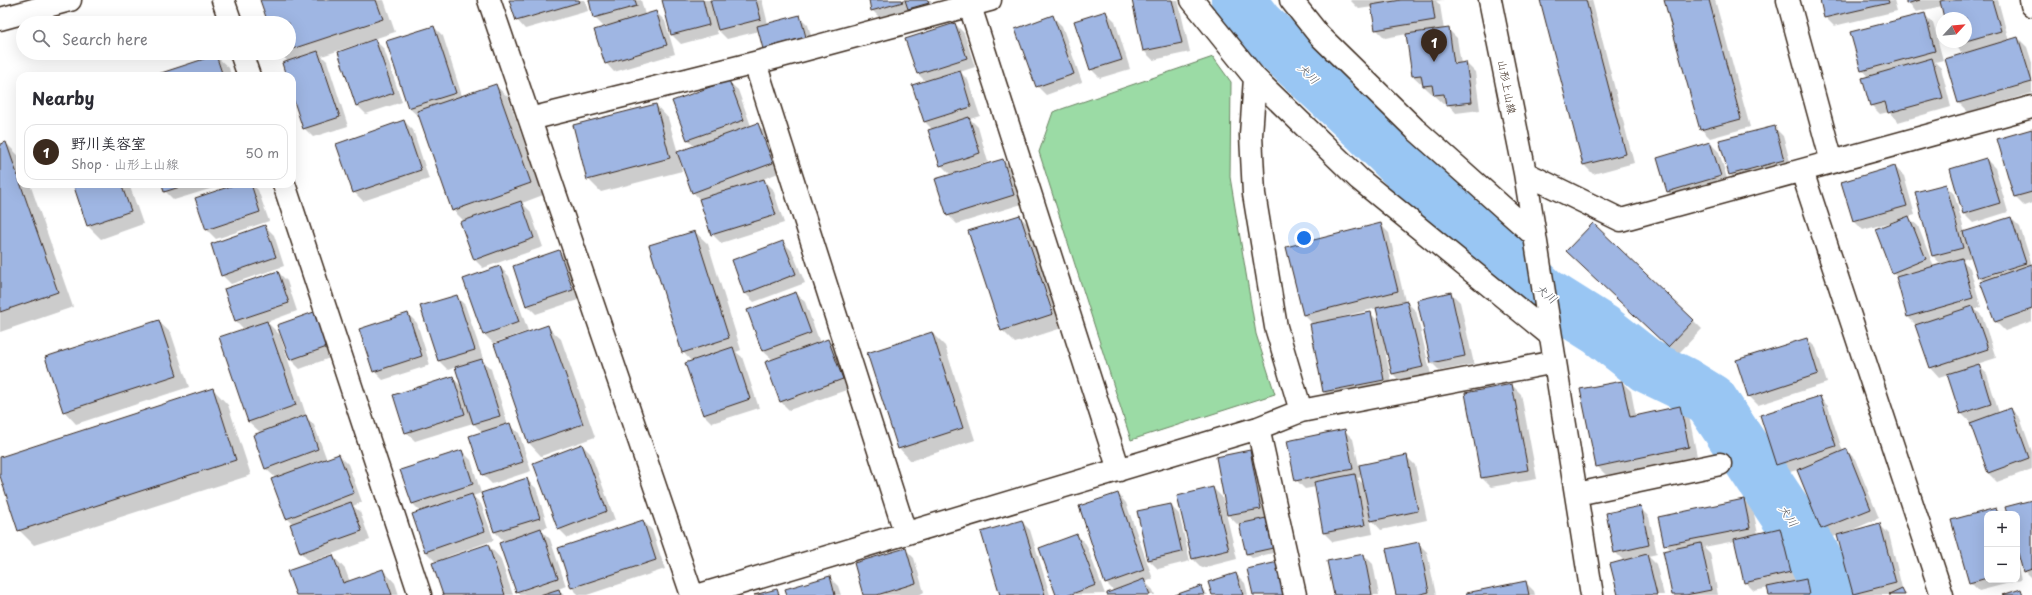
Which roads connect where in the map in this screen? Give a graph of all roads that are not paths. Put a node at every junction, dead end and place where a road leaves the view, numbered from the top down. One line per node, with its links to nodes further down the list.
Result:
1 (70, 0): 13 (street)
2 (223, 0): 12 (street)
3 (489, 0): 19 (street)
4 (990, 0): 10 (street)
5 (1192, 0): 17 (street)
6 (1291, 0): 24 (street)
7 (1490, 0): 22 (street, 山形上山線)
8 (1788, 0): 20 (street)
9 (2031, 0): 11 (street)
10 (968, 2): 15 (street); 30 (street)
11 (2032, 5)
12 (229, 16)
13 (0, 19)
14 (243, 60): 16 (street)
15 (754, 63): 19 (street); 32 (street)
16 (248, 72)
17 (1255, 78): 25 (street); 27 (street)
18 (2032, 107): 20 (street)
19 (530, 119): 34 (street)
20 (1832, 162): 21 (street)
21 (1802, 171): 22 (street); 38 (street)
22 (1525, 173): 24 (street, 山形上山線)
23 (285, 188): 33 (street)
24 (1536, 236): 25 (street, 山形上山線)
25 (1550, 335): 26 (street, 山形上山線)
26 (1555, 362): 27 (street); 31 (street, 山形上山線)
27 (1301, 411): 28 (street)
28 (1258, 428): 30 (street); 36 (street)
29 (1720, 464): 31 (street)
30 (1119, 470): 32 (street)
31 (1577, 494): 37 (street, 山形上山線)
32 (905, 532): 35 (street)
33 (420, 595)
34 (692, 595)
35 (700, 595)
36 (1295, 595)
37 (1592, 595)
38 (1942, 595)

